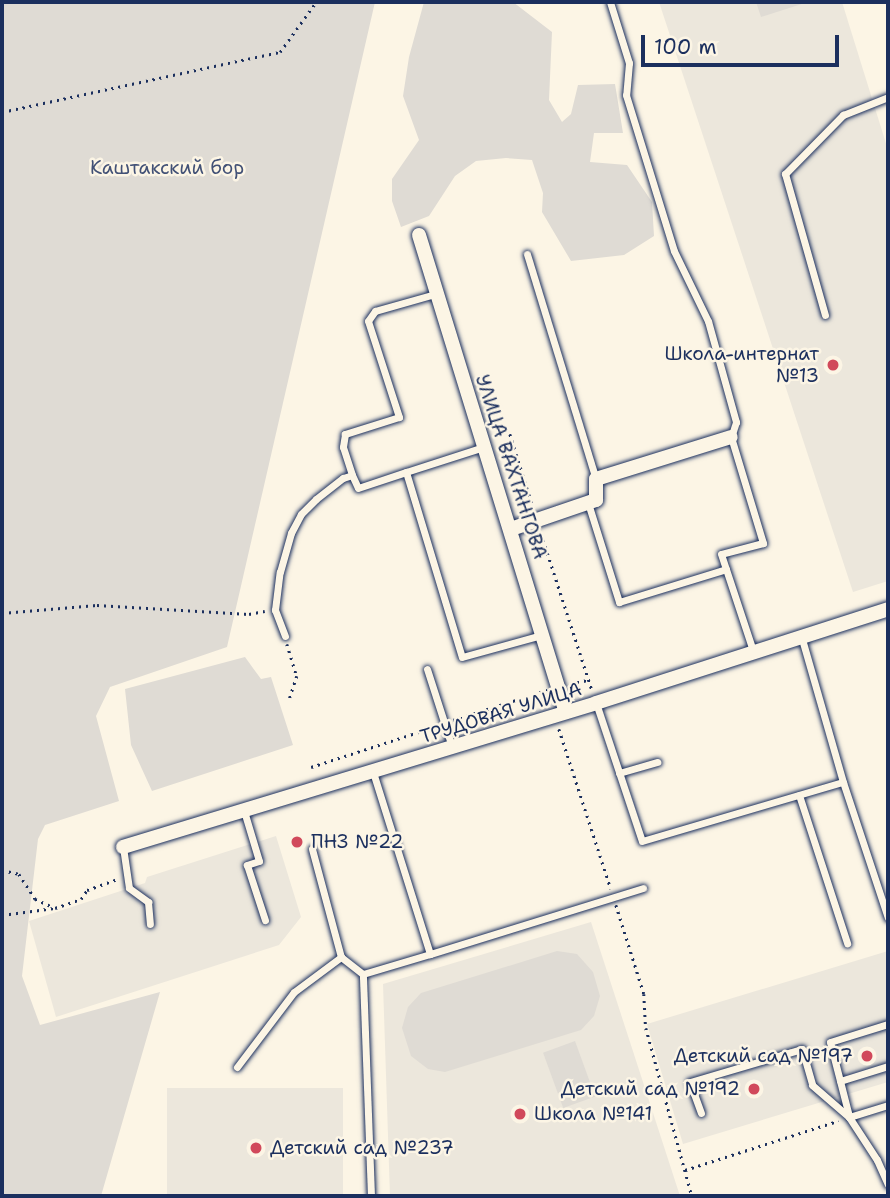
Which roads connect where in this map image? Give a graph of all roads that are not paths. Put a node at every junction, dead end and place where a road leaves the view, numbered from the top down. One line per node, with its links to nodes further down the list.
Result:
1 (610, 2): 7 (lane)
2 (888, 97): 6 (lane)
3 (419, 235): 5 (street, УЛИЦА ВАХТАНГОВА)
4 (527, 254): 11 (lane)
5 (435, 294): 8 (street, УЛИЦА ВАХТАНГОВА); 10 (lane)
6 (825, 315)
7 (731, 437): 11 (street); 14 (lane)
8 (484, 447): 9 (lane); 13 (street, УЛИЦА ВАХТАНГОВА)
9 (406, 472): 10 (lane); 16 (lane)
10 (352, 475): 18 (lane)
11 (596, 479): 12 (street)
12 (588, 503): 13 (street); 14 (lane)
13 (512, 529): 16 (street, УЛИЦА ВАХТАНГОВА)
14 (726, 569): 19 (lane)
15 (888, 609): 17 (street, ТРУДОВАЯ УЛИЦА)
16 (543, 635): 22 (street, УЛИЦА ВАХТАНГОВА)
17 (800, 635): 19 (street, ТРУДОВАЯ УЛИЦА); 27 (lane)
18 (285, 636)
19 (753, 651): 21 (street, ТРУДОВАЯ УЛИЦА)
20 (427, 670): 23 (lane)
21 (596, 704): 22 (street, ТРУДОВАЯ УЛИЦА); 26 (lane)
22 (560, 714): 23 (street, ТРУДОВАЯ УЛИЦА)
23 (452, 748): 25 (street, ТРУДОВАЯ УЛИЦА)
24 (657, 762): 26 (lane)
25 (373, 772): 29 (street, ТРУДОВАЯ УЛИЦА); 37 (lane)
26 (619, 773): 28 (lane)
27 (843, 782): 28 (lane); 33 (lane)
28 (799, 795): 36 (lane)
29 (243, 808): 30 (street, ТРУДОВАЯ УЛИЦА); 34 (lane)
30 (122, 847): 35 (lane)
31 (312, 849): 38 (lane)
32 (643, 888): 37 (lane)
33 (888, 918)
34 (265, 919)
35 (150, 924)
36 (847, 943)
37 (430, 954): 39 (lane)
38 (341, 957): 39 (lane); 42 (lane)
39 (363, 974): 48 (lane)
40 (888, 1024): 43 (lane)
41 (888, 1066): 43 (lane)
42 (237, 1067)
43 (840, 1081): 46 (lane)
44 (888, 1105): 46 (lane)
45 (701, 1114): 46 (lane)
46 (849, 1117): 47 (lane)
47 (888, 1185)
48 (371, 1196)

